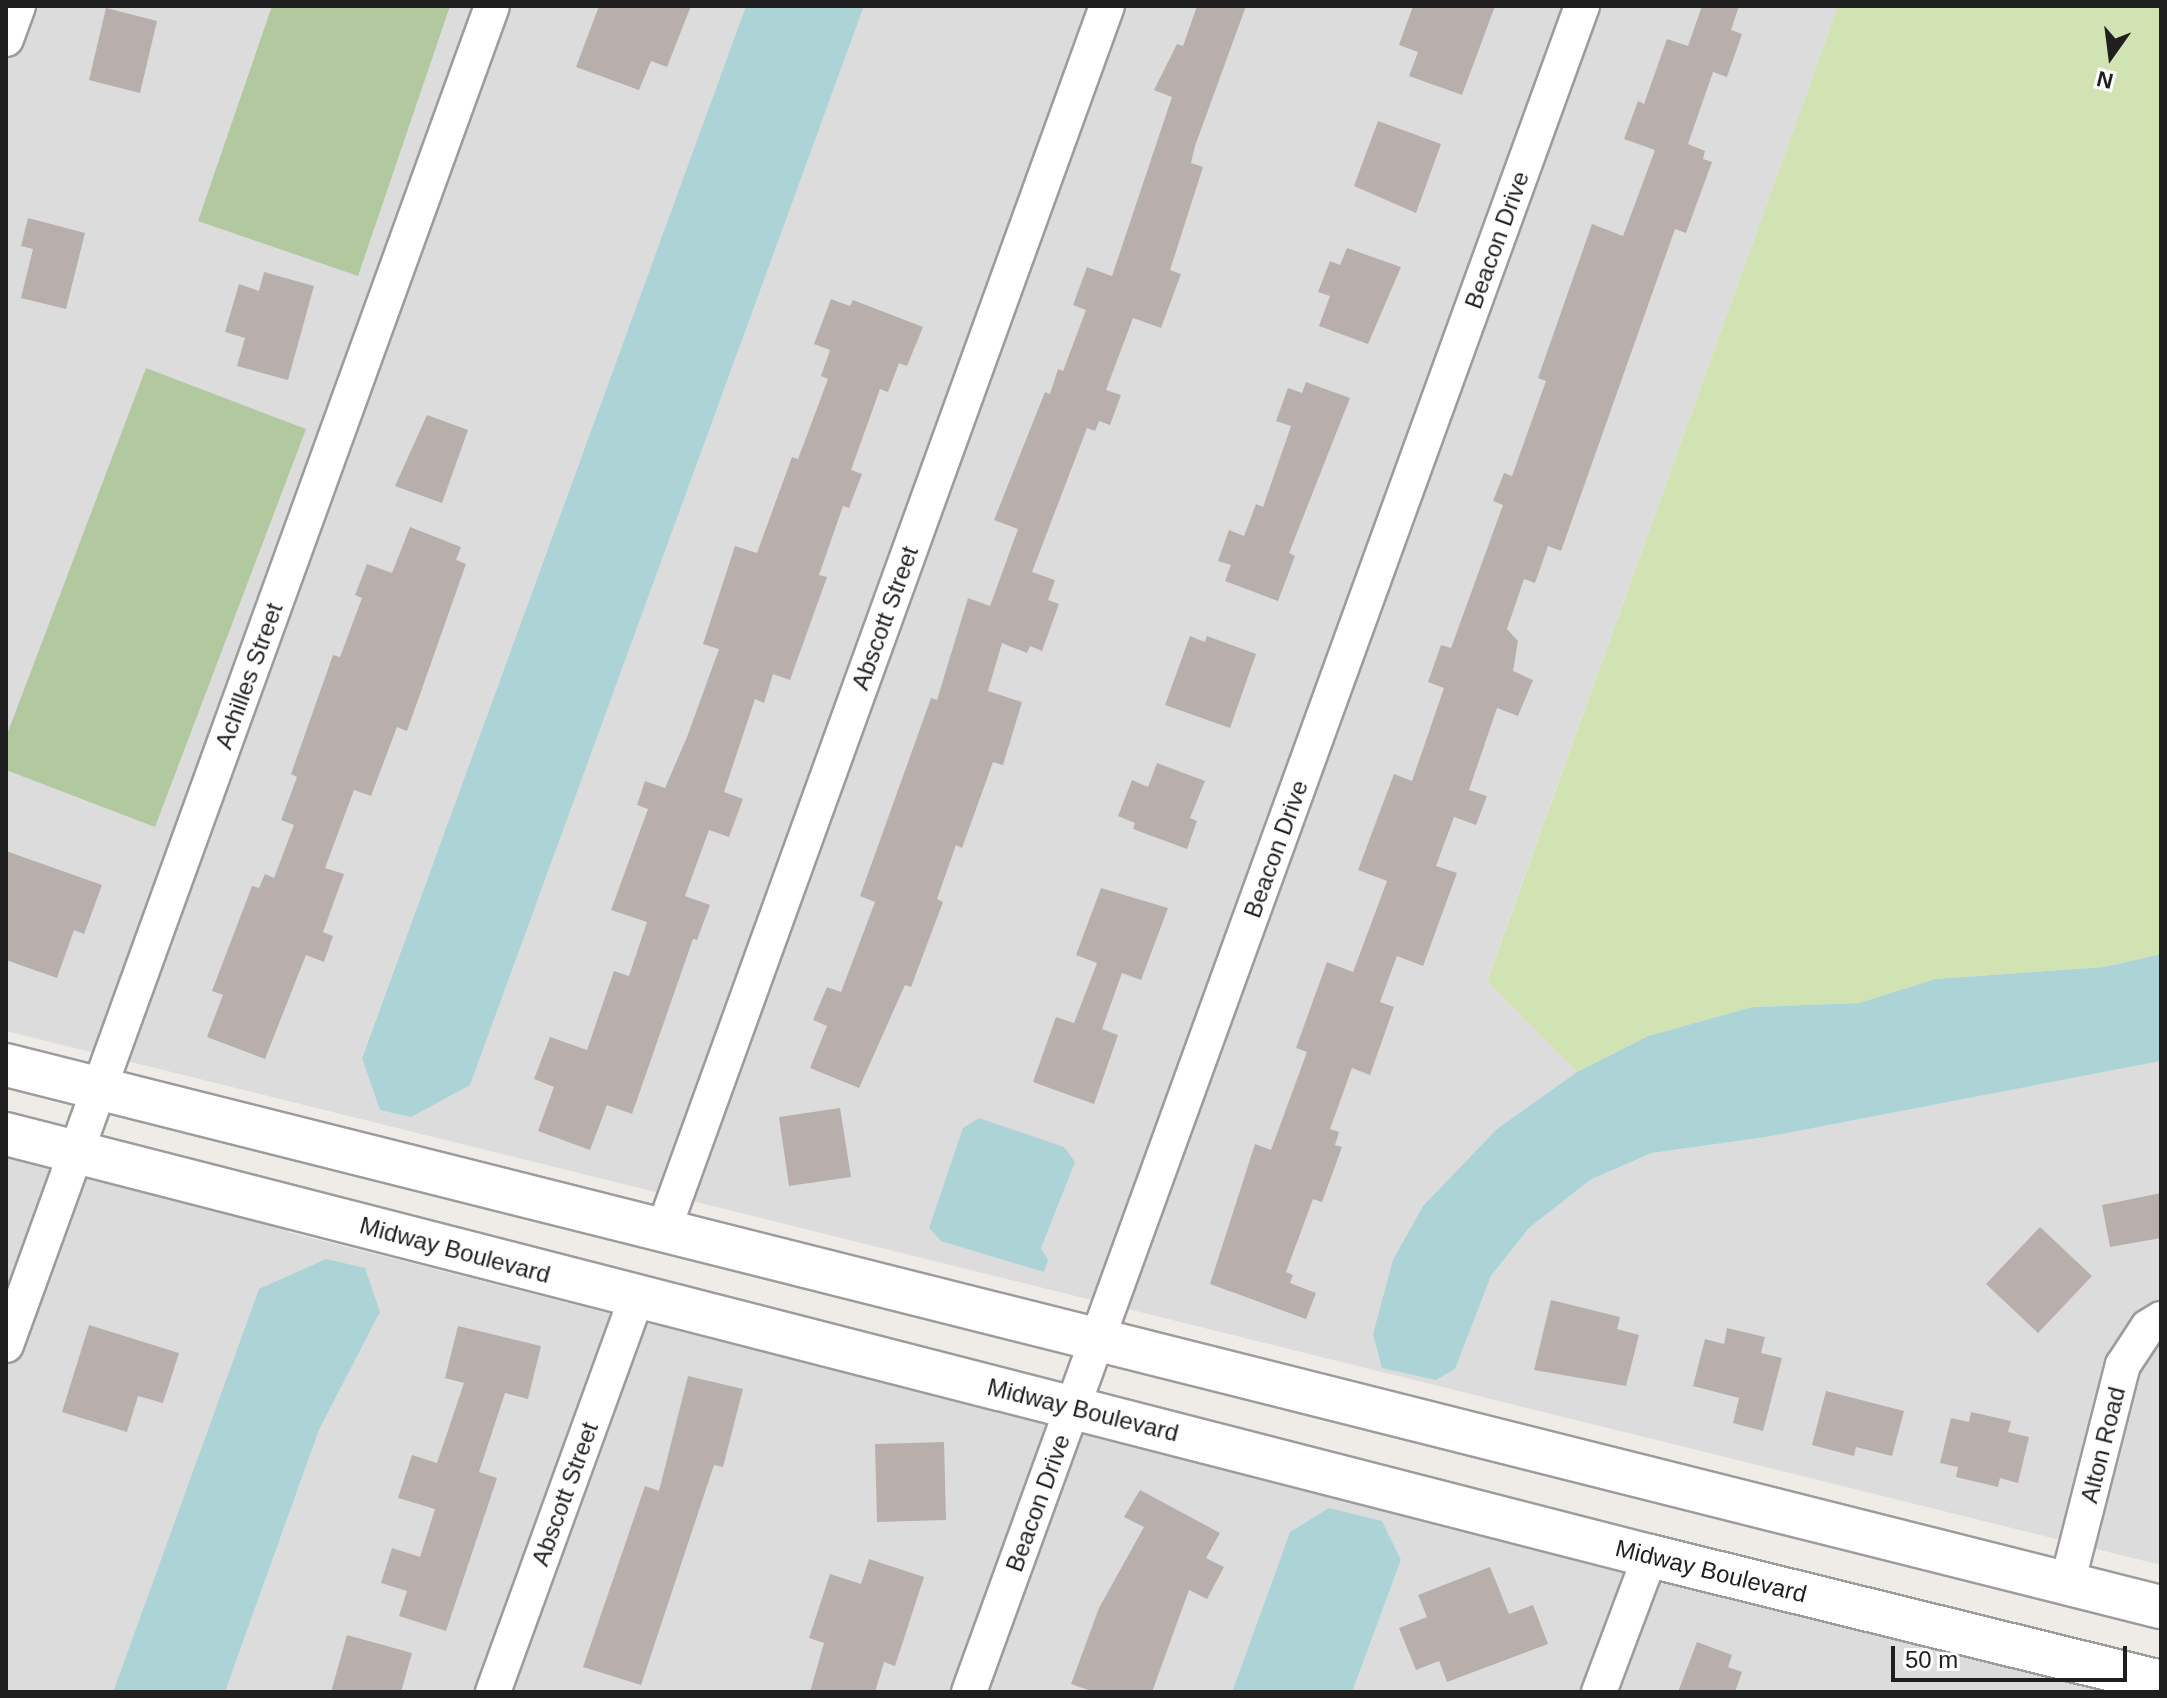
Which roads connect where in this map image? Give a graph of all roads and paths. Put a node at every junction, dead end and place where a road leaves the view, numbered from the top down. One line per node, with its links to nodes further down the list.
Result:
1 (18, 6): 5 (street)
2 (492, 6): 7 (street, Achilles Street)
3 (1107, 6): 10 (street, Abscott Street)
4 (1582, 6): 13 (street, Beacon Drive)
5 (6, 39)
6 (6, 1065): 7 (street)
7 (99, 1089): 9 (street, Achilles Street); 10 (street)
8 (6, 1134): 9 (street, Midway Boulevard)
9 (76, 1151): 11 (street, Midway Boulevard); 14 (street, Achilles Street)
10 (663, 1231): 13 (street)
11 (637, 1297): 15 (street, Midway Boulevard); 20 (street, Abscott Street)
12 (2161, 1319): 17 (street, Alton Road)
13 (1096, 1342): 15 (street, Beacon Drive); 17 (street)
14 (6, 1345)
15 (1072, 1408): 16 (street, Midway Boulevard); 21 (street, Beacon Drive)
16 (1650, 1556): 19 (street, Midway Boulevard); 22 (street)
17 (2067, 1584): 18 (street)
18 (2161, 1607)
19 (2161, 1682)
20 (493, 1692)
21 (969, 1692)
22 (1599, 1692)

